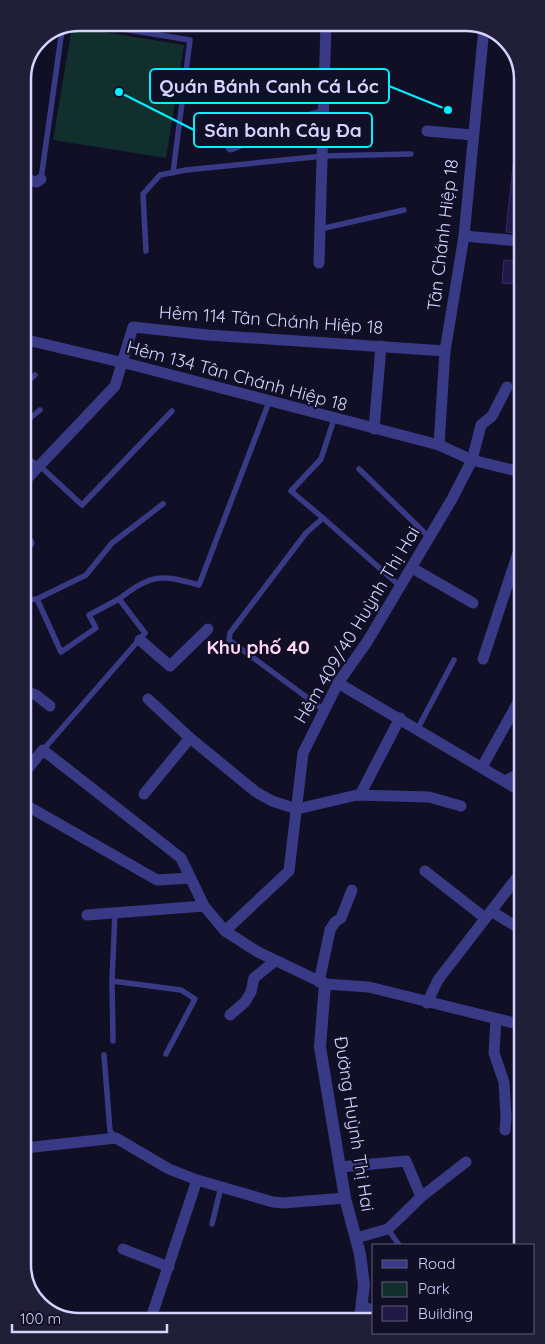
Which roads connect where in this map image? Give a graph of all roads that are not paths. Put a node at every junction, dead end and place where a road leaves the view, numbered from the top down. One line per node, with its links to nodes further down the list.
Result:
1 (138, 31): 11 (lane)
2 (326, 31): 5 (street)
3 (61, 35): 12 (lane)
4 (483, 35): 7 (street, Tân Chánh Hiệp 18)
5 (324, 113): 8 (street); 10 (street)
6 (427, 131): 7 (street)
7 (472, 135): 16 (street, Tân Chánh Hiệp 18)
8 (231, 147)
9 (411, 154): 10 (lane)
10 (324, 156): 11 (lane); 15 (street)
11 (173, 173): 18 (lane)
12 (41, 179): 13 (street)
13 (31, 181)
14 (404, 210): 15 (lane)
15 (320, 229): 19 (street)
16 (464, 236): 17 (street); 22 (street, Tân Chánh Hiệp 18)
17 (514, 240)
18 (146, 251)
19 (319, 263)
20 (31, 341): 23 (street, Hẻm 134 Tân Chánh Hiệp 18)
21 (381, 346): 22 (street, Hẻm 114 Tân Chánh Hiệp 18); 23 (street, Hẻm 114 Tân Chánh Hiệp 18); 32 (street)
22 (445, 351): 33 (street, Tân Chánh Hiệp 18)
23 (124, 364): 27 (street, Hẻm 134 Tân Chánh Hiệp 18); 36 (street)
24 (35, 375): 25 (lane)
25 (31, 379)
26 (507, 386): 35 (street, Hẻm 409/40 Huỳnh Thị Hai)
27 (269, 402): 31 (street, Hẻm 134 Tân Chánh Hiệp 18); 48 (lane)
28 (40, 410): 30 (lane)
29 (172, 411): 36 (lane)
30 (31, 417)
31 (334, 419): 32 (street, Hẻm 134 Tân Chánh Hiệp 18); 41 (lane)
32 (374, 429): 33 (street, Hẻm 134 Tân Chánh Hiệp 18)
33 (439, 445): 35 (street, Hẻm 134 Tân Chánh Hiệp 18)
34 (31, 460): 36 (lane)
35 (472, 460): 38 (street, Hẻm 134 Tân Chánh Hiệp 18); 42 (street, Hẻm 409/40 Huỳnh Thị Hai)
36 (40, 466): 39 (street)
37 (359, 469): 42 (lane)
38 (514, 470)
39 (31, 475)
40 (163, 504): 47 (lane)
41 (323, 518): 45 (lane); 59 (lane)
42 (430, 538): 44 (street, Hẻm 409/40 Huỳnh Thị Hai)
43 (514, 565): 52 (street)
44 (412, 568): 45 (street, Hẻm 409/40 Huỳnh Thị Hai); 49 (street)
45 (401, 587): 54 (street, Hẻm 409/40 Huỳnh Thị Hai)
46 (31, 599): 47 (lane)
47 (37, 599): 48 (lane)
48 (119, 599): 51 (lane)
49 (473, 603)
50 (208, 629): 51 (street)
51 (140, 640): 63 (lane)
52 (483, 659)
53 (454, 660): 61 (lane)
54 (338, 683): 59 (street, Hẻm 409/40 Huỳnh Thị Hai); 60 (street)
55 (31, 693): 57 (street)
56 (148, 699): 62 (street)
57 (50, 706)
58 (514, 709): 65 (street)
59 (324, 710): 73 (street, Hẻm 409/40 Huỳnh Thị Hai)
60 (400, 718): 61 (street); 70 (street)
61 (418, 728): 65 (street)
62 (190, 738): 69 (street); 73 (street)
63 (43, 750): 64 (street); 75 (street)
64 (31, 765)
65 (482, 766): 67 (street)
66 (514, 776): 67 (street)
67 (505, 781): 68 (street)
68 (514, 786)
69 (144, 794)
70 (360, 795): 71 (street); 73 (street)
71 (461, 806)
72 (31, 808): 75 (street)
73 (297, 809): 83 (street, Hẻm 409/40 Huỳnh Thị Hai)
74 (425, 872): 80 (street)
75 (190, 878): 78 (street)
76 (514, 881): 80 (street)
77 (352, 890): 86 (street)
78 (204, 906): 79 (street); 83 (street)
79 (115, 912): 81 (street); 85 (lane)
80 (488, 914): 82 (street); 87 (street)
81 (87, 915)
82 (514, 926)
83 (224, 931): 84 (street)
84 (275, 961): 86 (street); 88 (street)
85 (112, 981): 91 (lane); 92 (lane)
86 (322, 983): 87 (street); 98 (street, Đường Huỳnh Thị Hai)
87 (427, 1003): 89 (street)
88 (230, 1015)
89 (496, 1019): 90 (street); 94 (street)
90 (514, 1023)
91 (113, 1041)
92 (166, 1054)
93 (104, 1055): 95 (lane)
94 (505, 1130)
95 (116, 1138): 96 (street); 99 (street)
96 (31, 1147)
97 (466, 1162): 101 (street)
98 (340, 1167): 101 (street); 102 (street, Đường Huỳnh Thị Hai)
99 (197, 1180): 100 (street); 108 (street)
100 (221, 1187): 102 (street); 103 (lane)
101 (421, 1197): 104 (street)
102 (345, 1198): 105 (street, Đường Huỳnh Thị Hai)
103 (212, 1224)
104 (388, 1229): 105 (street); 106 (lane)
105 (356, 1238): 109 (street, Đường Huỳnh Thị Hai)
106 (398, 1244)
107 (123, 1249): 108 (street)
108 (169, 1267): 110 (street)
109 (368, 1308)
110 (153, 1312)

